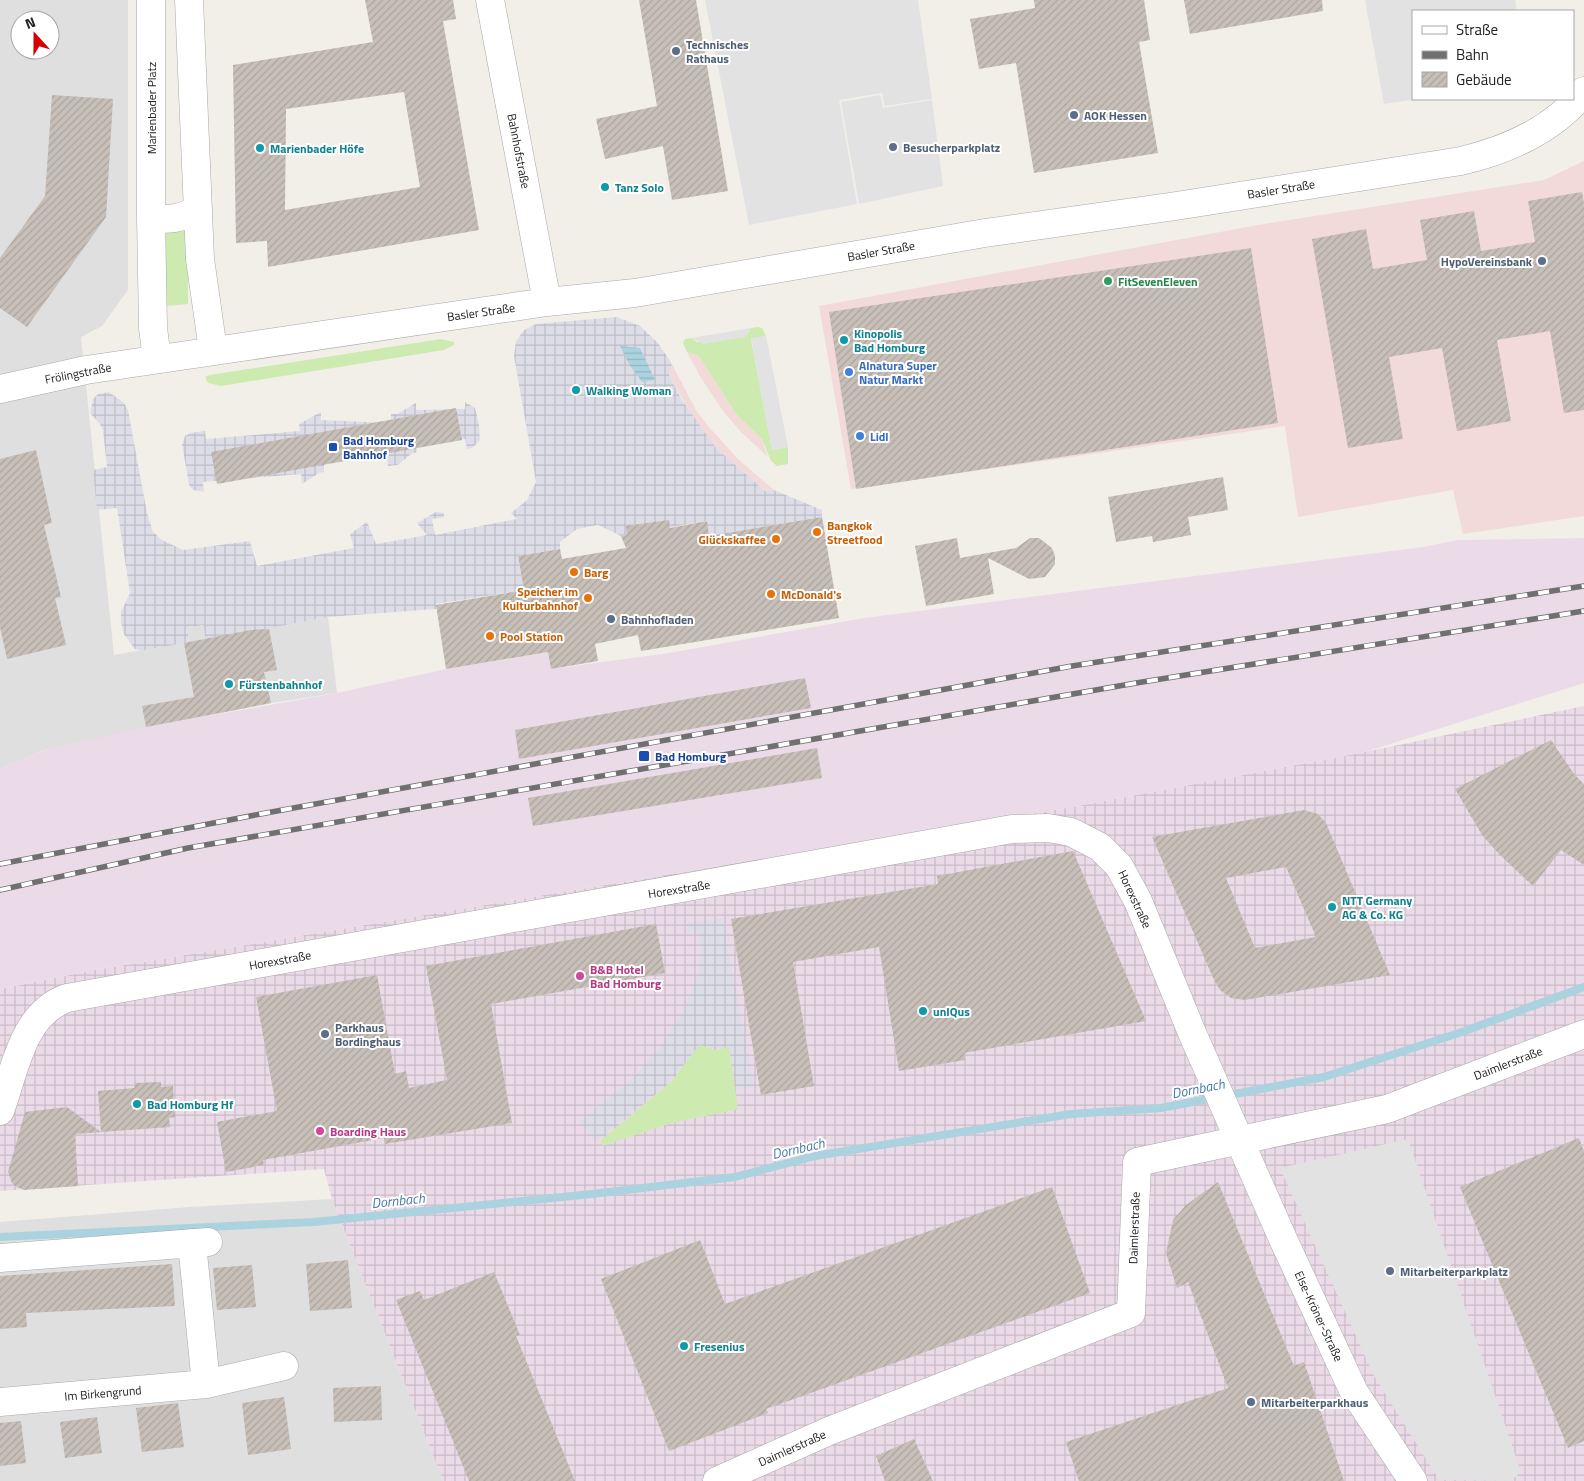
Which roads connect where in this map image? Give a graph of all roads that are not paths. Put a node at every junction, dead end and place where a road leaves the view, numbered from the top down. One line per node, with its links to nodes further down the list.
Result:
1 (151, 0): 6 (street, Marienbader Platz)
2 (190, 0): 5 (street)
3 (490, 0): 7 (street, Bahnhofstraße)
4 (1584, 91): 7 (street, Basler Straße)
5 (198, 210): 6 (street); 8 (street)
6 (151, 217): 9 (street, Marienbader Platz)
7 (547, 302): 8 (street, Basler Straße)
8 (213, 350): 9 (street, Basler Straße)
9 (157, 359): 10 (street, Frölingstraße)
10 (0, 389)
11 (1584, 1034): 13 (street, Daimlerstraße)
12 (0, 1111): 13 (street, Horexstraße)
13 (1241, 1141): 18 (street, Daimlerstraße); 19 (street, Else-Kröner-Straße)
14 (0, 1258): 16 (street)
15 (284, 1366): 16 (street, Im Birkengrund)
16 (206, 1384): 17 (street, Im Birkengrund)
17 (0, 1402)
18 (717, 1481)
19 (1413, 1481)

